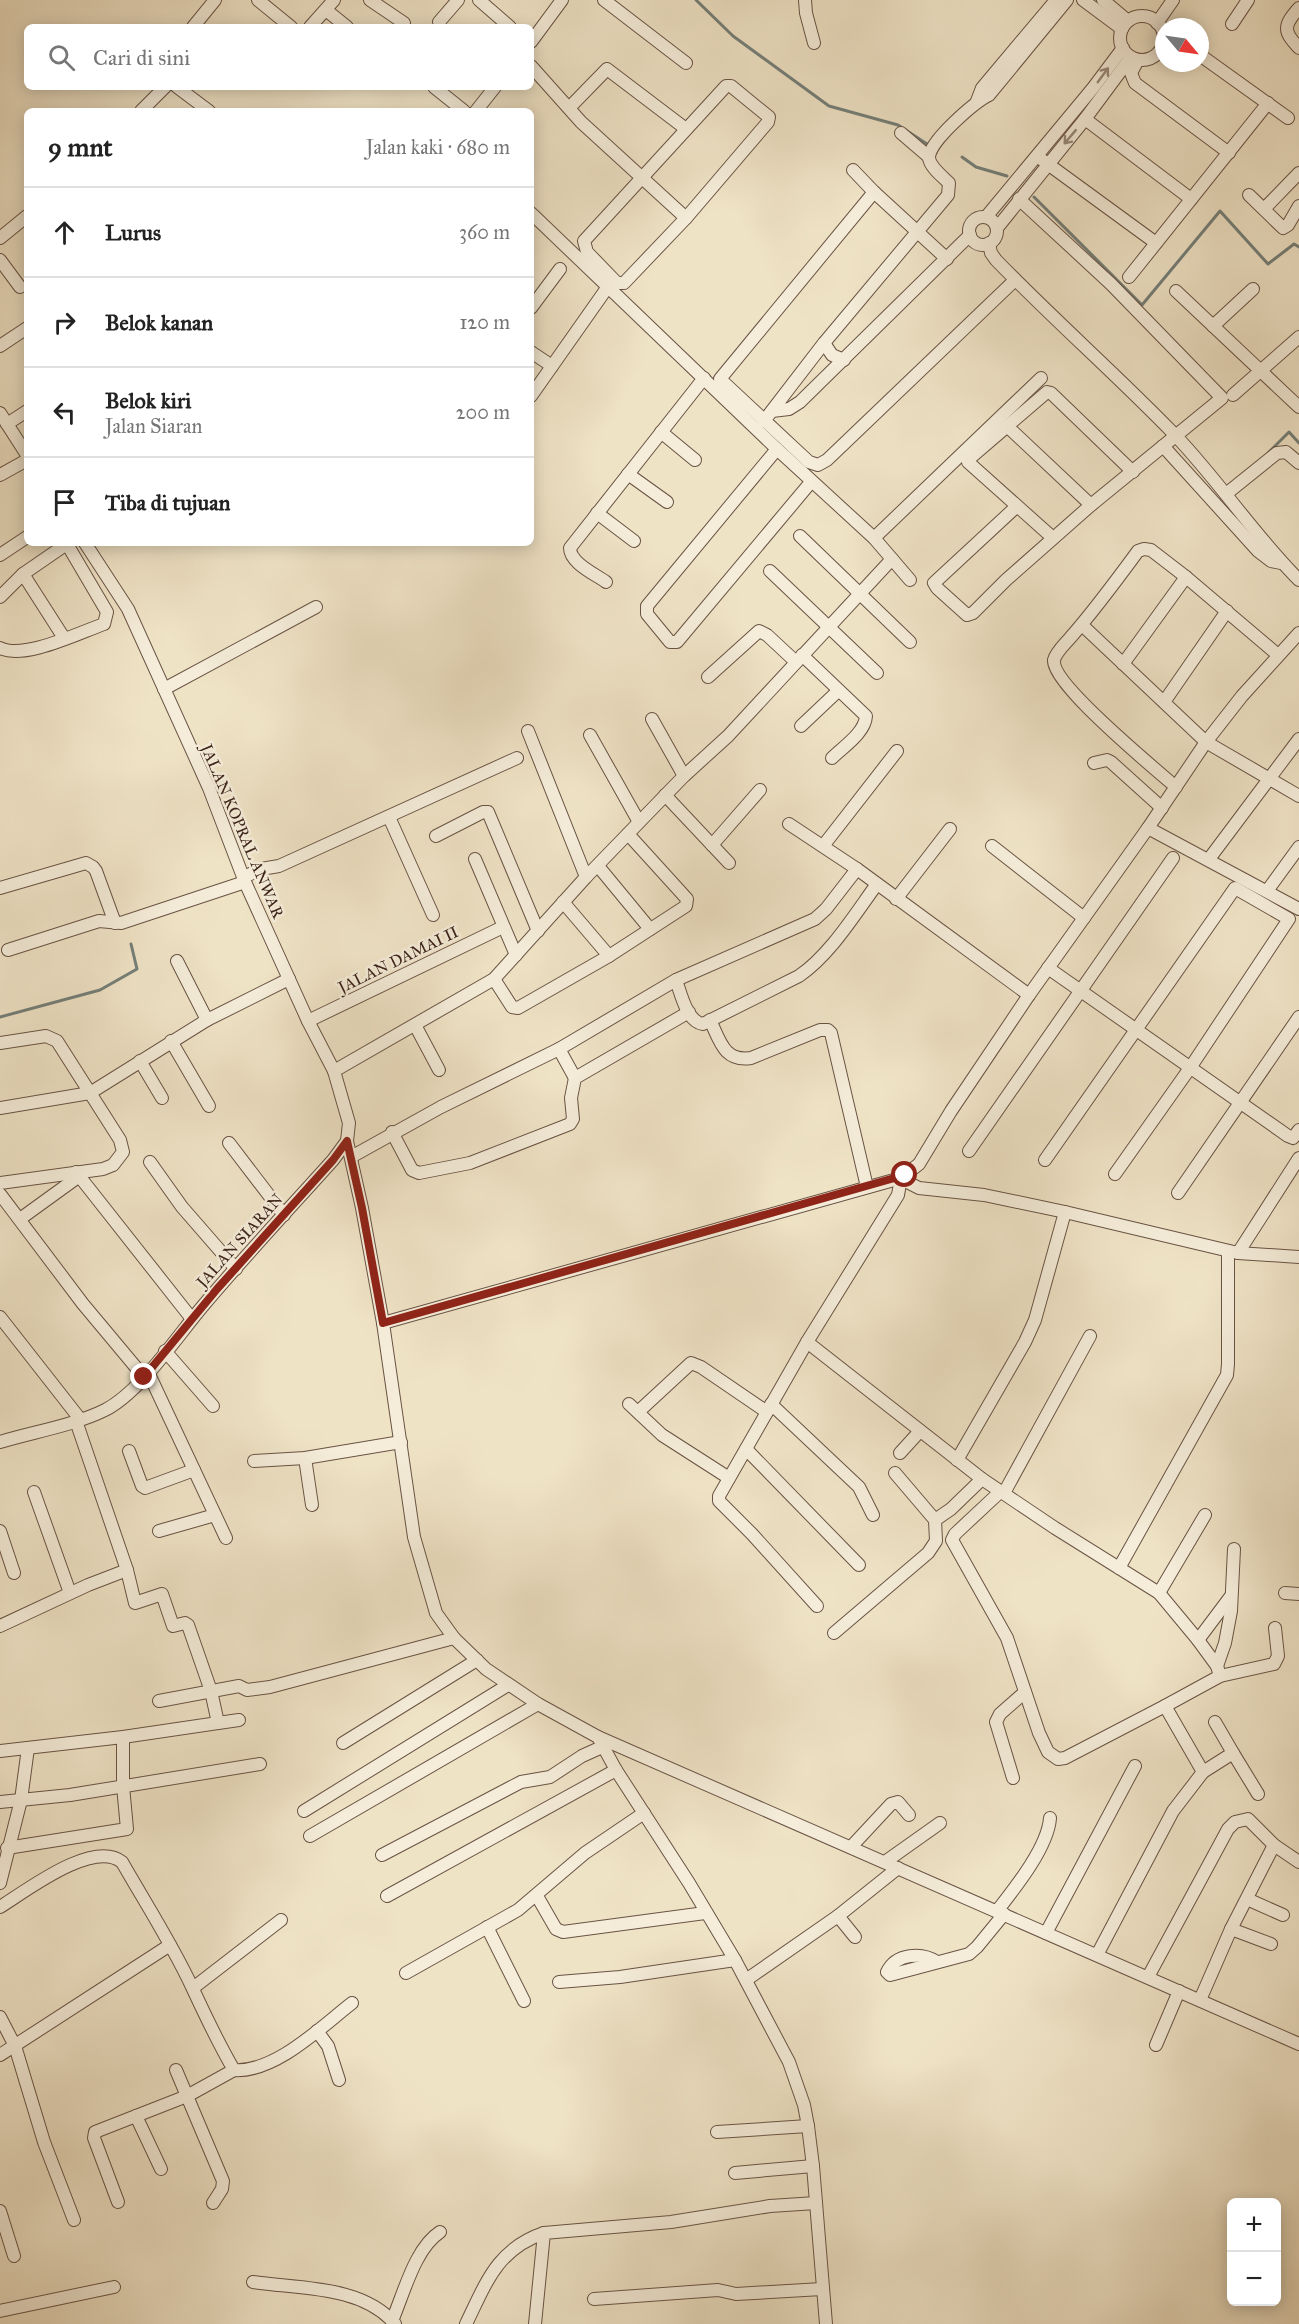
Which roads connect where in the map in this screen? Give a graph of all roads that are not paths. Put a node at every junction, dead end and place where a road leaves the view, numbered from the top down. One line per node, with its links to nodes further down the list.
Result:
1 (215, 0): 22 (street)
2 (258, 0): 23 (street)
3 (370, 0): 21 (street)
4 (458, 0): 20 (street)
5 (479, 0): 26 (street)
6 (562, 0): 30 (street)
7 (805, 0): 31 (street)
8 (1056, 0): 42 (street)
9 (1067, 0): 42 (street)
10 (1083, 0): 28 (street)
11 (1103, 0): 28 (street)
12 (1163, 0): 18 (street)
13 (1173, 0): 19 (street)
14 (1248, 0): 27 (street)
15 (607, 1): 36 (street)
16 (330, 5): 24 (street); 25 (street)
17 (1299, 8): 32 (street)
18 (1160, 18)
19 (1163, 18)
20 (439, 22)
21 (404, 23)
22 (196, 24)
23 (287, 24)
24 (313, 24)
25 (345, 24)
26 (507, 24)
27 (1232, 24)
28 (1125, 25): 29 (street); 33 (street)
29 (1155, 25)
30 (534, 38)
31 (814, 43)
32 (1299, 48)
33 (1131, 55): 34 (street); 50 (street); 53 (street); 55 (street, one-way to 33)
34 (1155, 55)
35 (1209, 61): 43 (street)
36 (686, 63)
37 (534, 69): 48 (street)
38 (162, 90): 44 (street)
39 (181, 90): 45 (street)
40 (438, 90): 46 (street)
41 (493, 90): 47 (street)
42 (977, 101): 54 (street)
43 (1268, 103): 49 (street); 53 (street)
44 (144, 108)
45 (205, 108)
46 (460, 108)
47 (478, 108)
48 (568, 108): 51 (street); 58 (street)
49 (1288, 118)
50 (1085, 119): 55 (street, one-way to 55); 62 (street)
51 (686, 129): 58 (street); 68 (street)
52 (902, 133): 54 (street)
53 (1229, 153): 62 (street)
54 (929, 157): 70 (street)
55 (1042, 160): 61 (street); 66 (street); 74 (street)
56 (853, 170): 59 (street)
57 (1299, 173): 64 (street)
58 (642, 180): 68 (street); 68 (street)
59 (873, 192): 70 (street); 101 (street)
60 (1248, 195): 64 (street)
61 (1020, 199): 69 (street); 105 (street)
62 (1191, 199): 74 (street)
63 (1299, 206): 64 (street)
64 (1264, 209)
65 (534, 216): 81 (street)
66 (986, 217): 69 (street); 71 (street)
67 (24, 218): 72 (street)
68 (686, 218)
69 (997, 228): 73 (street)
70 (916, 231): 75 (street); 88 (street)
71 (970, 236): 73 (street); 75 (street)
72 (0, 238)
73 (989, 243): 79 (street)
74 (1156, 243): 78 (street)
75 (947, 259): 91 (street)
76 (0, 260): 80 (street)
77 (560, 269): 84 (street)
78 (1129, 277)
79 (1015, 280): 101 (street); 105 (street)
80 (20, 287)
81 (607, 288): 92 (street); 94 (street)
82 (1253, 289): 85 (street)
83 (1176, 291): 85 (street)
84 (534, 304)
85 (1213, 326): 93 (street)
86 (24, 330): 89 (street)
87 (1299, 337): 93 (street)
88 (824, 343): 91 (street); 101 (street)
89 (0, 346)
90 (534, 354): 92 (street)
91 (844, 360): 101 (street)
92 (552, 366): 96 (street)
93 (1261, 370): 97 (street); 98 (street)
94 (704, 378): 104 (street); 107 (street)
95 (1041, 378): 123 (street)
96 (534, 392)
97 (1233, 395)
98 (1299, 407)
99 (0, 413): 102 (street)
100 (24, 413): 102 (street)
101 (768, 416)
102 (7, 424): 108 (street)
103 (1008, 428): 112 (street); 118 (street); 119 (street)
104 (661, 432): 109 (street); 113 (street)
105 (1175, 436): 106 (street); 116 (street)
106 (1163, 446): 112 (street); 120 (street)
107 (777, 449): 115 (street); 115 (street)
108 (24, 450)
109 (695, 460)
110 (24, 462): 114 (street)
111 (1299, 463): 116 (street)
112 (1133, 472): 118 (street)
113 (628, 474): 117 (street); 121 (street)
114 (0, 475)
115 (811, 482): 123 (street)
116 (1228, 496): 120 (street); 132 (street)
117 (667, 502)
118 (1091, 505): 124 (street)
119 (1016, 507): 124 (street); 124 (street)
120 (1218, 508): 132 (street)
121 (597, 513): 126 (street); 138 (street)
122 (800, 536): 139 (street)
123 (874, 538): 131 (street)
124 (1053, 538)
125 (24, 539): 130 (street)
126 (634, 542)
127 (64, 546): 134 (street)
128 (68, 546): 146 (street)
129 (87, 546): 154 (street, JALAN KOPRAL ANWAR)
130 (0, 555)
131 (892, 559): 136 (street); 139 (street)
132 (1282, 564): 137 (street)
133 (770, 571): 144 (street)
134 (23, 574): 140 (street); 146 (street)
135 (1186, 577): 142 (street); 143 (street); 151 (street)
136 (910, 580)
137 (1299, 580)
138 (606, 582)
139 (860, 594): 144 (street); 147 (street)
140 (0, 597)
141 (316, 607): 154 (street)
142 (1227, 611): 149 (street); 156 (street)
143 (1082, 625): 151 (street); 169 (street)
144 (828, 628): 150 (street); 152 (street)
145 (1299, 633): 149 (street)
146 (64, 638): 148 (street)
147 (910, 642)
148 (0, 648)
149 (1278, 655): 162 (street)
150 (799, 659): 153 (street); 155 (street); 167 (street)
151 (1124, 664): 156 (street)
152 (877, 674)
153 (708, 677)
154 (164, 689): 192 (street, JALAN KOPRAL ANWAR)
155 (838, 691): 158 (street); 165 (street)
156 (1164, 702): 162 (street)
157 (652, 719): 167 (street)
158 (801, 726)
159 (528, 731): 191 (street)
160 (590, 735): 175 (street)
161 (1299, 739): 168 (street)
162 (1206, 742): 168 (street); 169 (street)
163 (897, 751): 182 (street)
164 (517, 758): 174 (street)
165 (832, 758)
166 (1094, 762): 173 (street)
167 (684, 776): 171 (street)
168 (1269, 780): 172 (street); 187 (street)
169 (1176, 787): 173 (street)
170 (760, 790): 181 (street)
171 (665, 795): 175 (street); 181 (street)
172 (1299, 796)
173 (1162, 808): 177 (street)
174 (389, 817): 192 (street); 199 (street)
175 (639, 822): 179 (street)
176 (789, 824): 182 (street)
177 (1148, 828): 187 (street); 200 (street)
178 (950, 829): 196 (street)
179 (628, 834): 189 (street); 204 (street)
180 (436, 836): 205 (street)
181 (712, 845): 188 (street)
182 (823, 846): 190 (street)
183 (992, 846): 200 (street)
184 (1299, 847): 195 (street)
185 (1173, 858): 214 (street)
186 (475, 859): 203 (street)
187 (1209, 860): 195 (street)
188 (729, 863)
189 (598, 866): 191 (street); 204 (street)
190 (857, 869): 193 (street); 213 (street)
191 (586, 877): 197 (street)
192 (244, 879): 202 (street); 211 (street, JALAN KOPRAL ANWAR)
193 (877, 884): 196 (street); 219 (street)
194 (0, 888): 202 (street)
195 (1267, 891): 198 (street)
196 (896, 899): 215 (street)
197 (563, 902): 205 (street); 208 (street)
198 (1299, 909)
199 (433, 915)
200 (1084, 918): 210 (street)
201 (1294, 922): 222 (street); 227 (street)
202 (115, 923): 206 (street)
203 (502, 927): 207 (street); 220 (street, JALAN DAMAI II)
204 (650, 929): 208 (street)
205 (538, 931): 207 (street)
206 (8, 950)
207 (516, 955): 212 (street)
208 (609, 956): 212 (street)
209 (177, 961): 218 (street)
210 (1048, 968): 214 (street); 215 (street)
211 (289, 979): 218 (street); 220 (street, JALAN KOPRAL ANWAR)
212 (494, 979): 221 (street)
213 (676, 980): 216 (street); 225 (street)
214 (1079, 990): 222 (street); 240 (street)
215 (1029, 995): 247 (street)
216 (689, 1012): 219 (street); 230 (street)
217 (1299, 1017): 233 (street)
218 (207, 1020): 223 (street)
219 (710, 1020): 249 (street)
220 (308, 1021): 229 (street, JALAN KOPRAL ANWAR)
221 (415, 1025): 228 (street); 229 (street)
222 (1137, 1030): 227 (street); 243 (street)
223 (171, 1041): 226 (street); 234 (street)
224 (0, 1043): 231 (street)
225 (559, 1049): 230 (street); 237 (street)
226 (140, 1060): 231 (street); 232 (street)
227 (1190, 1068): 233 (street); 246 (street)
228 (439, 1070)
229 (334, 1071): 238 (street, JALAN KOPRAL ANWAR)
230 (574, 1078): 237 (street)
231 (90, 1093): 235 (street); 245 (street)
232 (162, 1098)
233 (1241, 1103): 236 (street); 250 (street)
234 (209, 1106)
235 (0, 1108)
236 (1299, 1130)
237 (392, 1132): 241 (street)
238 (347, 1141): 241 (street, JALAN KOPRAL ANWAR); 253 (street, JALAN SIARAN)
239 (229, 1143): 253 (street)
240 (969, 1150)
241 (351, 1157): 260 (street, JALAN KOPRAL ANWAR)
242 (1299, 1158): 255 (street)
243 (1045, 1160)
244 (150, 1162): 257 (street)
245 (77, 1174): 248 (street); 254 (street); 259 (street)
246 (1115, 1174)
247 (903, 1177): 249 (street); 252 (street); 262 (street)
248 (0, 1183)
249 (867, 1187): 260 (street)
250 (1178, 1193)
251 (0, 1194): 254 (street)
252 (1065, 1212): 255 (street); 275 (street)
253 (284, 1215): 257 (street, JALAN SIARAN)
254 (20, 1219): 264 (street)
255 (1233, 1252): 256 (street); 293 (street)
256 (1299, 1257)
257 (236, 1269): 259 (street, JALAN SIARAN)
258 (0, 1317): 267 (street)
259 (192, 1319): 263 (street, JALAN SIARAN)
260 (383, 1323): 270 (street, JALAN KOPRAL ANWAR)
261 (1090, 1336): 282 (street)
262 (807, 1342): 266 (street); 268 (street)
263 (165, 1351): 264 (street, JALAN SIARAN); 265 (street)
264 (146, 1375): 267 (street, JALAN SIARAN); 277 (street)
265 (213, 1406)
266 (769, 1408): 271 (street); 279 (street); 285 (street)
267 (78, 1420): 269 (street, JALAN SIARAN); 294 (street)
268 (920, 1431): 273 (street); 275 (street)
269 (1, 1440)
270 (401, 1442): 274 (street); 305 (street, JALAN KOPRAL ANWAR)
271 (746, 1449): 279 (street); 292 (street)
272 (129, 1451): 277 (street)
273 (900, 1454)
274 (305, 1458): 276 (street); 283 (street)
275 (957, 1460): 280 (street)
276 (254, 1461)
277 (194, 1470): 284 (street)
278 (895, 1473): 287 (street)
279 (729, 1478): 301 (street)
280 (982, 1479): 282 (street); 287 (street)
281 (34, 1492): 296 (street)
282 (1003, 1492): 293 (street); 311 (street)
283 (312, 1505)
284 (215, 1515): 289 (street); 290 (street)
285 (873, 1515)
286 (1205, 1515): 297 (street)
287 (935, 1520): 304 (street)
288 (0, 1531): 295 (street)
289 (159, 1531)
290 (226, 1538)
291 (1234, 1549): 300 (street)
292 (859, 1565)
293 (1119, 1568): 297 (street)
294 (128, 1570): 296 (street); 310 (street)
295 (14, 1573)
296 (70, 1593): 302 (street)
297 (1159, 1593): 306 (street)
298 (1286, 1593): 299 (street)
299 (1299, 1594)
300 (1231, 1596): 306 (street); 308 (street)
301 (817, 1606)
302 (0, 1626)
303 (1275, 1628): 308 (street)
304 (834, 1633)
305 (454, 1638): 307 (street, JALAN KOPRAL ANWAR); 310 (street)
306 (1198, 1640): 308 (street)
307 (477, 1660): 309 (street, JALAN KOPRAL ANWAR); 320 (street)
308 (1218, 1671): 314 (street)
309 (508, 1685): 313 (street, JALAN KOPRAL ANWAR); 333 (street)
310 (211, 1692): 312 (street); 317 (street)
311 (1025, 1692): 314 (street); 328 (street)
312 (159, 1701)
313 (538, 1704): 319 (street, JALAN KOPRAL ANWAR); 338 (street)
314 (1165, 1706): 327 (street)
315 (239, 1720): 317 (street)
316 (1215, 1722): 323 (street)
317 (218, 1723): 318 (street)
318 (123, 1737): 321 (street); 329 (street)
319 (600, 1742): 326 (street); 340 (street, JALAN KOPRAL ANWAR); 342 (street)
320 (343, 1743)
321 (28, 1748): 322 (street); 331 (street)
322 (0, 1751)
323 (1233, 1753): 327 (street); 330 (street)
324 (260, 1764): 329 (street)
325 (1135, 1766): 358 (street)
326 (616, 1770): 334 (street); 347 (street)
327 (1203, 1772): 362 (street)
328 (1013, 1778)
329 (123, 1786): 331 (street); 341 (street)
330 (1258, 1794)
331 (21, 1800): 332 (street); 341 (street)
332 (0, 1802)
333 (304, 1811)
334 (644, 1813): 348 (street); 351 (street)
335 (909, 1815): 340 (street)
336 (1050, 1818): 352 (street)
337 (940, 1823): 343 (street)
338 (310, 1836)
339 (1274, 1845): 344 (street); 349 (street); 366 (street)
340 (851, 1847): 343 (street, JALAN KOPRAL ANWAR)
341 (8, 1848): 346 (street)
342 (382, 1855)
343 (885, 1862): 345 (street, JALAN KOPRAL ANWAR)
344 (1299, 1862)
345 (898, 1868): 352 (street, JALAN KOPRAL ANWAR); 354 (street)
346 (0, 1883)
347 (387, 1896)
348 (537, 1896): 351 (street); 356 (street)
349 (1247, 1899): 353 (street); 357 (street)
350 (0, 1906): 361 (street)
351 (705, 1913): 363 (street)
352 (1000, 1913): 358 (street, JALAN KOPRAL ANWAR); 364 (street)
353 (1283, 1915)
354 (838, 1916): 359 (street); 367 (street)
355 (281, 1920): 369 (street)
356 (487, 1927): 365 (street); 372 (street)
357 (1231, 1929): 360 (street); 371 (street)
358 (1046, 1933): 362 (street, JALAN KOPRAL ANWAR)
359 (855, 1937)
360 (1271, 1944)
361 (170, 1945): 369 (street); 378 (street)
362 (1097, 1955): 366 (street, JALAN KOPRAL ANWAR)
363 (735, 1960): 367 (street); 368 (street)
364 (937, 1962)
365 (406, 1973)
366 (1148, 1977): 370 (street, JALAN KOPRAL ANWAR)
367 (746, 1980): 385 (street)
368 (559, 1982)
369 (193, 1988): 381 (street)
370 (1179, 1991): 371 (street, JALAN KOPRAL ANWAR); 377 (street)
371 (1200, 2000): 376 (street, JALAN KOPRAL ANWAR)
372 (524, 2001)
373 (352, 2003): 375 (street)
374 (0, 2017): 378 (street)
375 (317, 2031): 381 (street); 382 (street)
376 (1299, 2044)
377 (1156, 2045)
378 (15, 2046): 379 (street); 394 (street)
379 (0, 2055)
380 (176, 2070): 383 (street)
381 (234, 2070): 383 (street)
382 (339, 2080)
383 (187, 2096): 384 (street); 391 (street)
384 (135, 2116): 388 (street); 390 (street)
385 (808, 2126): 386 (street); 387 (street)
386 (717, 2132)
387 (813, 2166): 389 (street); 392 (street)
388 (161, 2169)
389 (735, 2173)
390 (118, 2202)
391 (213, 2203)
392 (816, 2203): 396 (street); 400 (street)
393 (0, 2211): 397 (street)
394 (74, 2220)
395 (440, 2232): 403 (street)
396 (544, 2233): 404 (street); 405 (street)
397 (14, 2256)
398 (253, 2282): 403 (street)
399 (114, 2287): 402 (street)
400 (822, 2289): 401 (street); 406 (street)
401 (594, 2299)
402 (0, 2311)
403 (394, 2322)
404 (466, 2324)
405 (535, 2324)
406 (826, 2324)

